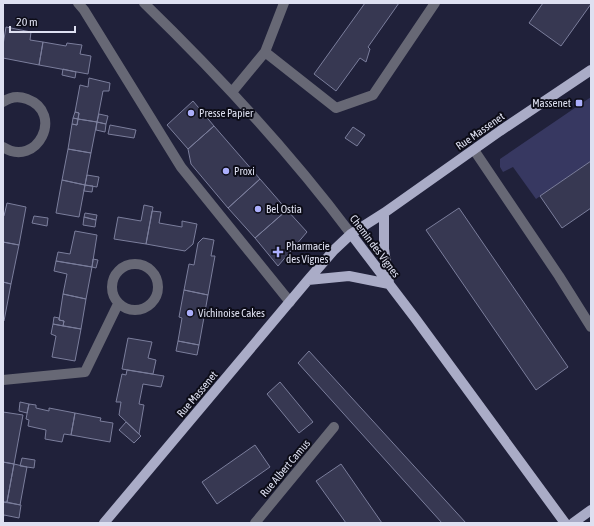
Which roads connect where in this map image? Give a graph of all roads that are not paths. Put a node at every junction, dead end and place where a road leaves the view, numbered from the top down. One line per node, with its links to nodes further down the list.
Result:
1 (78, 3): 15 (street)
2 (144, 3): 7 (street, Chemin des Vignes)
3 (284, 3): 5 (street)
4 (435, 3): 5 (street)
5 (265, 52): 7 (street)
6 (591, 70): 10 (main road, Rue Massenet)
7 (232, 92): 12 (street, Chemin des Vignes)
8 (3, 102): 9 (street)
9 (3, 147)
10 (474, 150): 11 (main road, Rue Massenet); 17 (street)
11 (384, 213): 12 (main road, Rue Massenet); 14 (main road)
12 (351, 234): 13 (main road, Rue Massenet); 14 (main road, Chemin des Vignes)
13 (308, 280): 14 (main road); 15 (main road, Rue Massenet)
14 (389, 284): 23 (main road, Chemin des Vignes)
15 (290, 302): 21 (main road, Rue Massenet)
16 (118, 304): 16 (street); 18 (street)
17 (591, 327)
18 (3, 380)
19 (334, 427): 22 (street, Rue Albert Camus)
20 (591, 510): 24 (main road)
21 (104, 523)
22 (255, 523)
23 (565, 523)
24 (573, 523)

